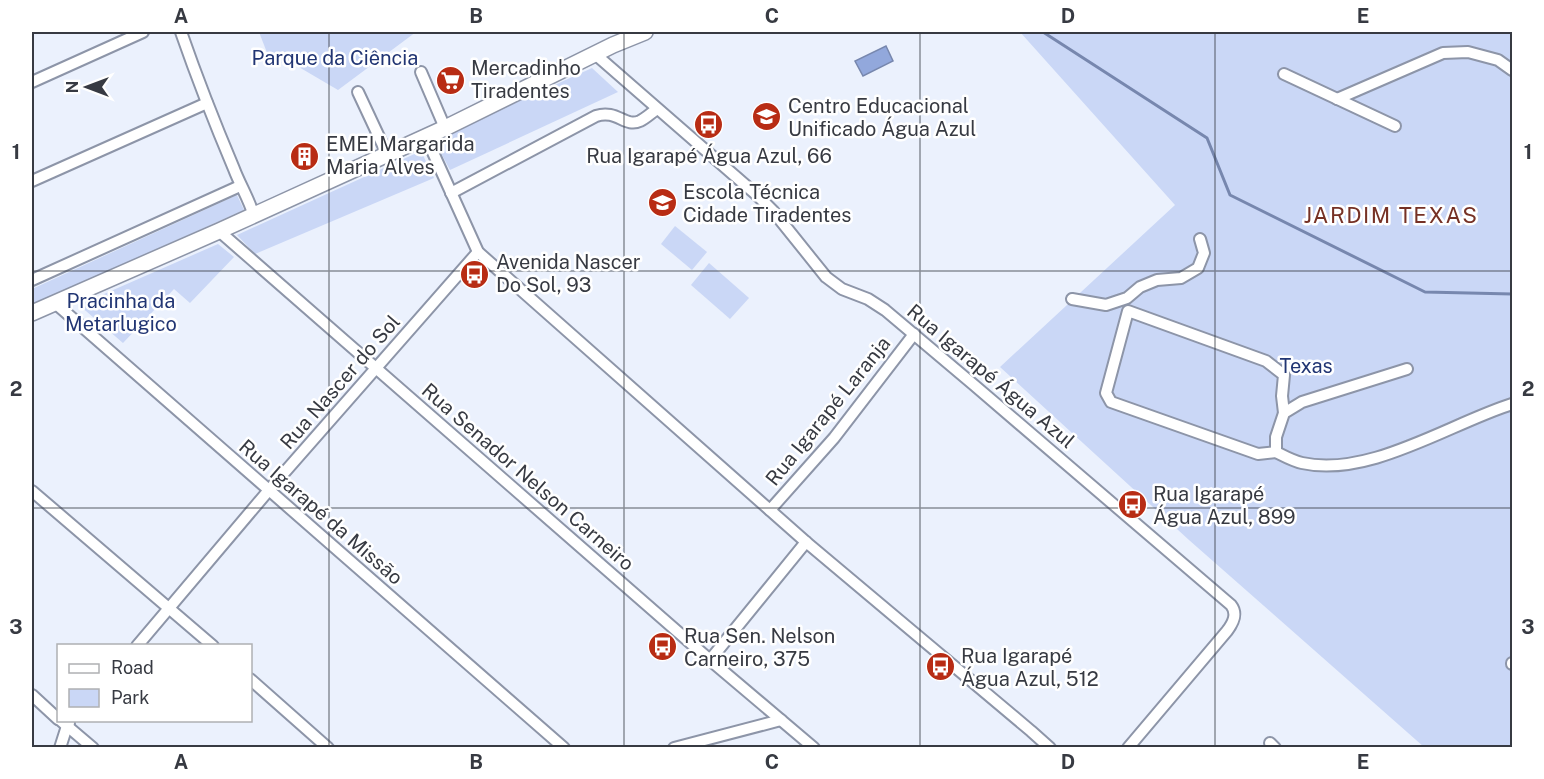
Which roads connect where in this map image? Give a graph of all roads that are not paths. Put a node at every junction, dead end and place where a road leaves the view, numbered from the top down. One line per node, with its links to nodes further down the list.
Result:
1 (143, 32): 8 (street)
2 (181, 32): 11 (street)
3 (645, 32): 4 (main road)
4 (594, 54): 12 (street, Rua Igarapé Água Azul); 14 (main road)
5 (1512, 70): 10 (street)
6 (421, 72): 14 (street)
7 (1284, 74): 10 (street)
8 (32, 82)
9 (358, 92): 16 (street)
10 (1337, 99): 13 (street)
11 (207, 104): 17 (street); 18 (street)
12 (657, 109): 19 (street); 30 (street, Rua Igarapé Água Azul)
13 (1395, 126)
14 (445, 128): 15 (main road)
15 (426, 137): 16 (main road); 19 (street)
16 (387, 154): 20 (main road)
17 (32, 181)
18 (240, 186): 20 (street); 24 (street)
19 (451, 193): 23 (street)
20 (254, 216): 21 (main road)
21 (219, 231): 27 (main road); 31 (street, Rua Senador Nelson Carneiro)
22 (1200, 239): 25 (street)
23 (478, 252): 31 (street, Rua Nascer do Sol); 38 (street)
24 (32, 280)
25 (1127, 298): 26 (street); 28 (street)
26 (1072, 299)
27 (55, 303): 29 (main road); 36 (street, Rua Igarapé da Missão)
28 (1128, 311): 34 (street); 35 (street)
29 (32, 313)
30 (914, 334): 38 (street, Rua Igarapé Laranja); 57 (street, Rua Igarapé Água Azul)
31 (376, 368): 36 (street, Rua Nascer do Sol); 43 (street, Rua Senador Nelson Carneiro)
32 (1407, 369): 34 (street)
33 (1512, 404): 35 (street)
34 (1284, 413): 35 (street)
35 (1276, 452)
36 (269, 490): 40 (street, Rua Nascer do Sol); 53 (street, Rua Igarapé da Missão)
37 (32, 491): 40 (street)
38 (770, 510): 39 (street)
39 (806, 542): 43 (street); 56 (street)
40 (170, 608): 41 (street, Rua Nascer do Sol); 42 (street)
41 (138, 644)
42 (212, 644)
43 (710, 660): 47 (street, Rua Senador Nelson Carneiro)
44 (252, 681): 52 (street)
45 (32, 695): 46 (street)
46 (57, 715)
47 (781, 720): 54 (street); 55 (street, Rua Senador Nelson Carneiro)
48 (64, 722): 50 (street)
49 (65, 722): 51 (street)
50 (60, 747)
51 (93, 747)
52 (327, 747)
53 (564, 747)
54 (674, 747)
55 (814, 747)
56 (1050, 747)
57 (1128, 747)

